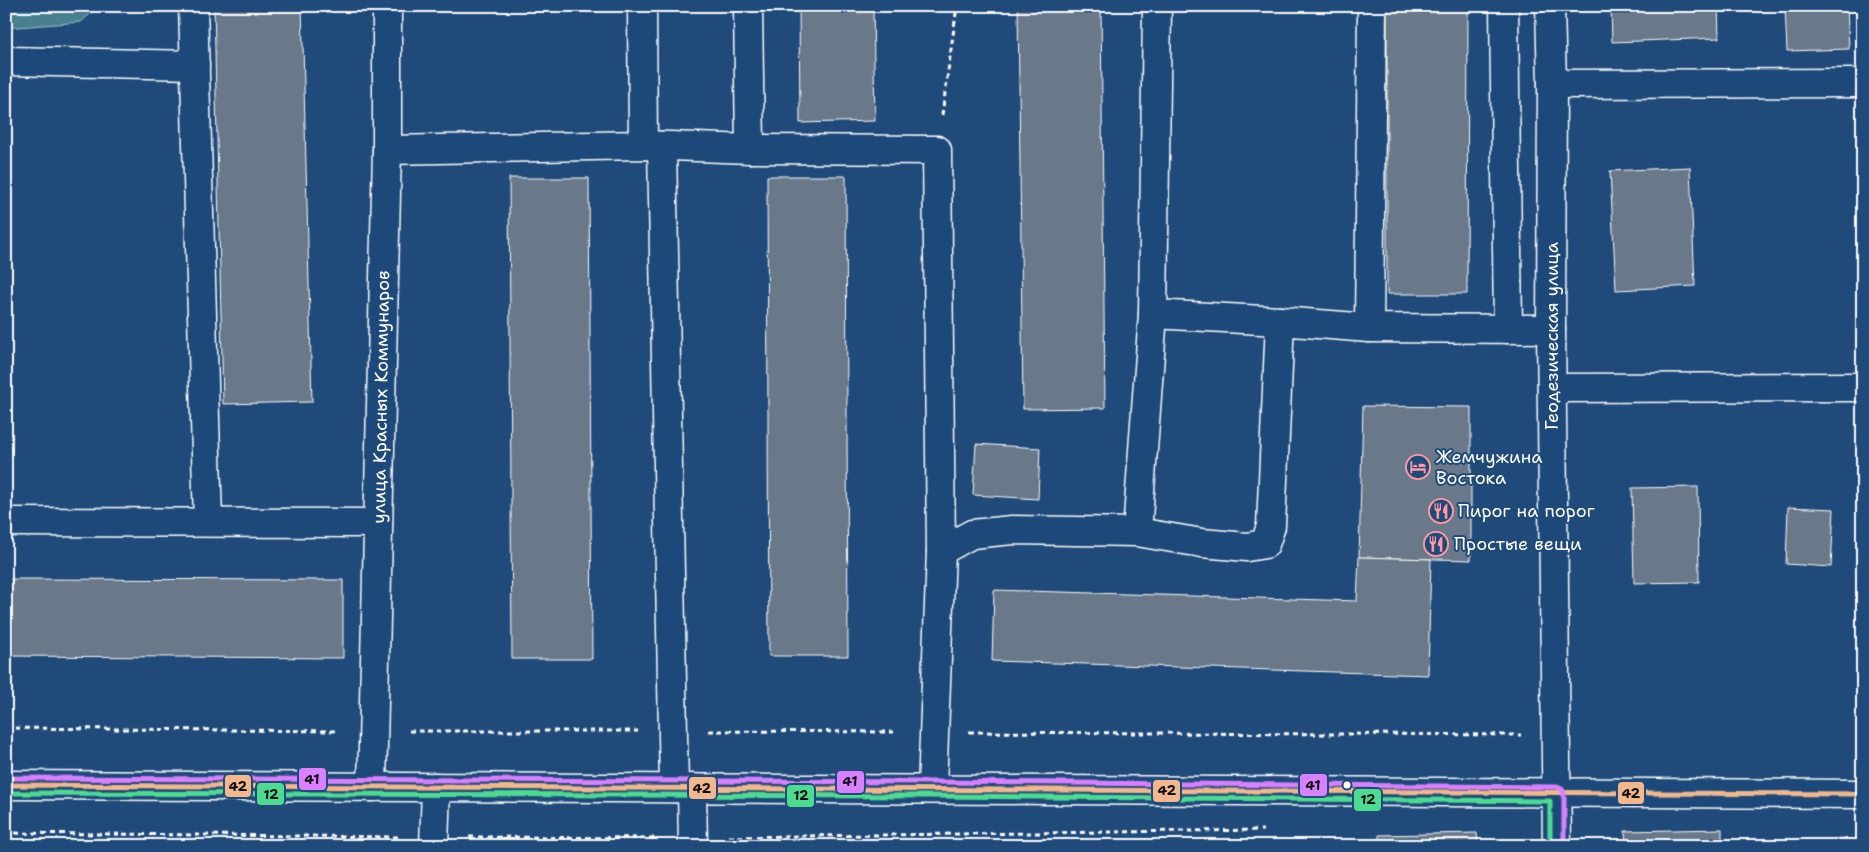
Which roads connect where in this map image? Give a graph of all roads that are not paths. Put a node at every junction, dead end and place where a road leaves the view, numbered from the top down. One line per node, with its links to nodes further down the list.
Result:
1 (193, 6): 10 (street)
2 (387, 6): 15 (street, улица Красных Коммунаров)
3 (642, 6): 13 (street)
4 (748, 6): 14 (street)
5 (1157, 6): 16 (street)
6 (1372, 6): 18 (street)
7 (1504, 6): 19 (street)
8 (1550, 6): 12 (street, Геодезическая улица)
9 (6, 61): 10 (street)
10 (195, 65): 24 (street)
11 (1863, 83): 12 (street)
12 (1552, 84): 20 (street, Геодезическая улица)
13 (652, 146): 14 (street); 15 (street); 31 (street)
14 (750, 149): 27 (street)
15 (387, 150): 25 (street, улица Красных Коммунаров)
16 (1153, 314): 17 (street); 26 (street)
17 (1280, 321): 18 (street); 26 (street)
18 (1369, 328): 19 (street)
19 (1508, 329): 20 (street)
20 (1551, 329): 22 (street, Геодезическая улица)
21 (1863, 387): 22 (street)
22 (1552, 388): 33 (street, Геодезическая улица)
23 (6, 522): 24 (street)
24 (208, 522): 25 (street)
25 (378, 523): 29 (street, улица Красных Коммунаров)
26 (1137, 532): 27 (street)
27 (940, 551): 32 (street)
28 (6, 785): 29 (street)
29 (372, 787): 30 (street)
30 (436, 787): 31 (street); 35 (street)
31 (683, 788): 32 (street); 36 (street)
32 (932, 789): 33 (street)
33 (1557, 794): 34 (street); 37 (street, Геодезическая улица)
34 (1863, 794)
35 (434, 841)
36 (693, 842)
37 (1557, 846)

